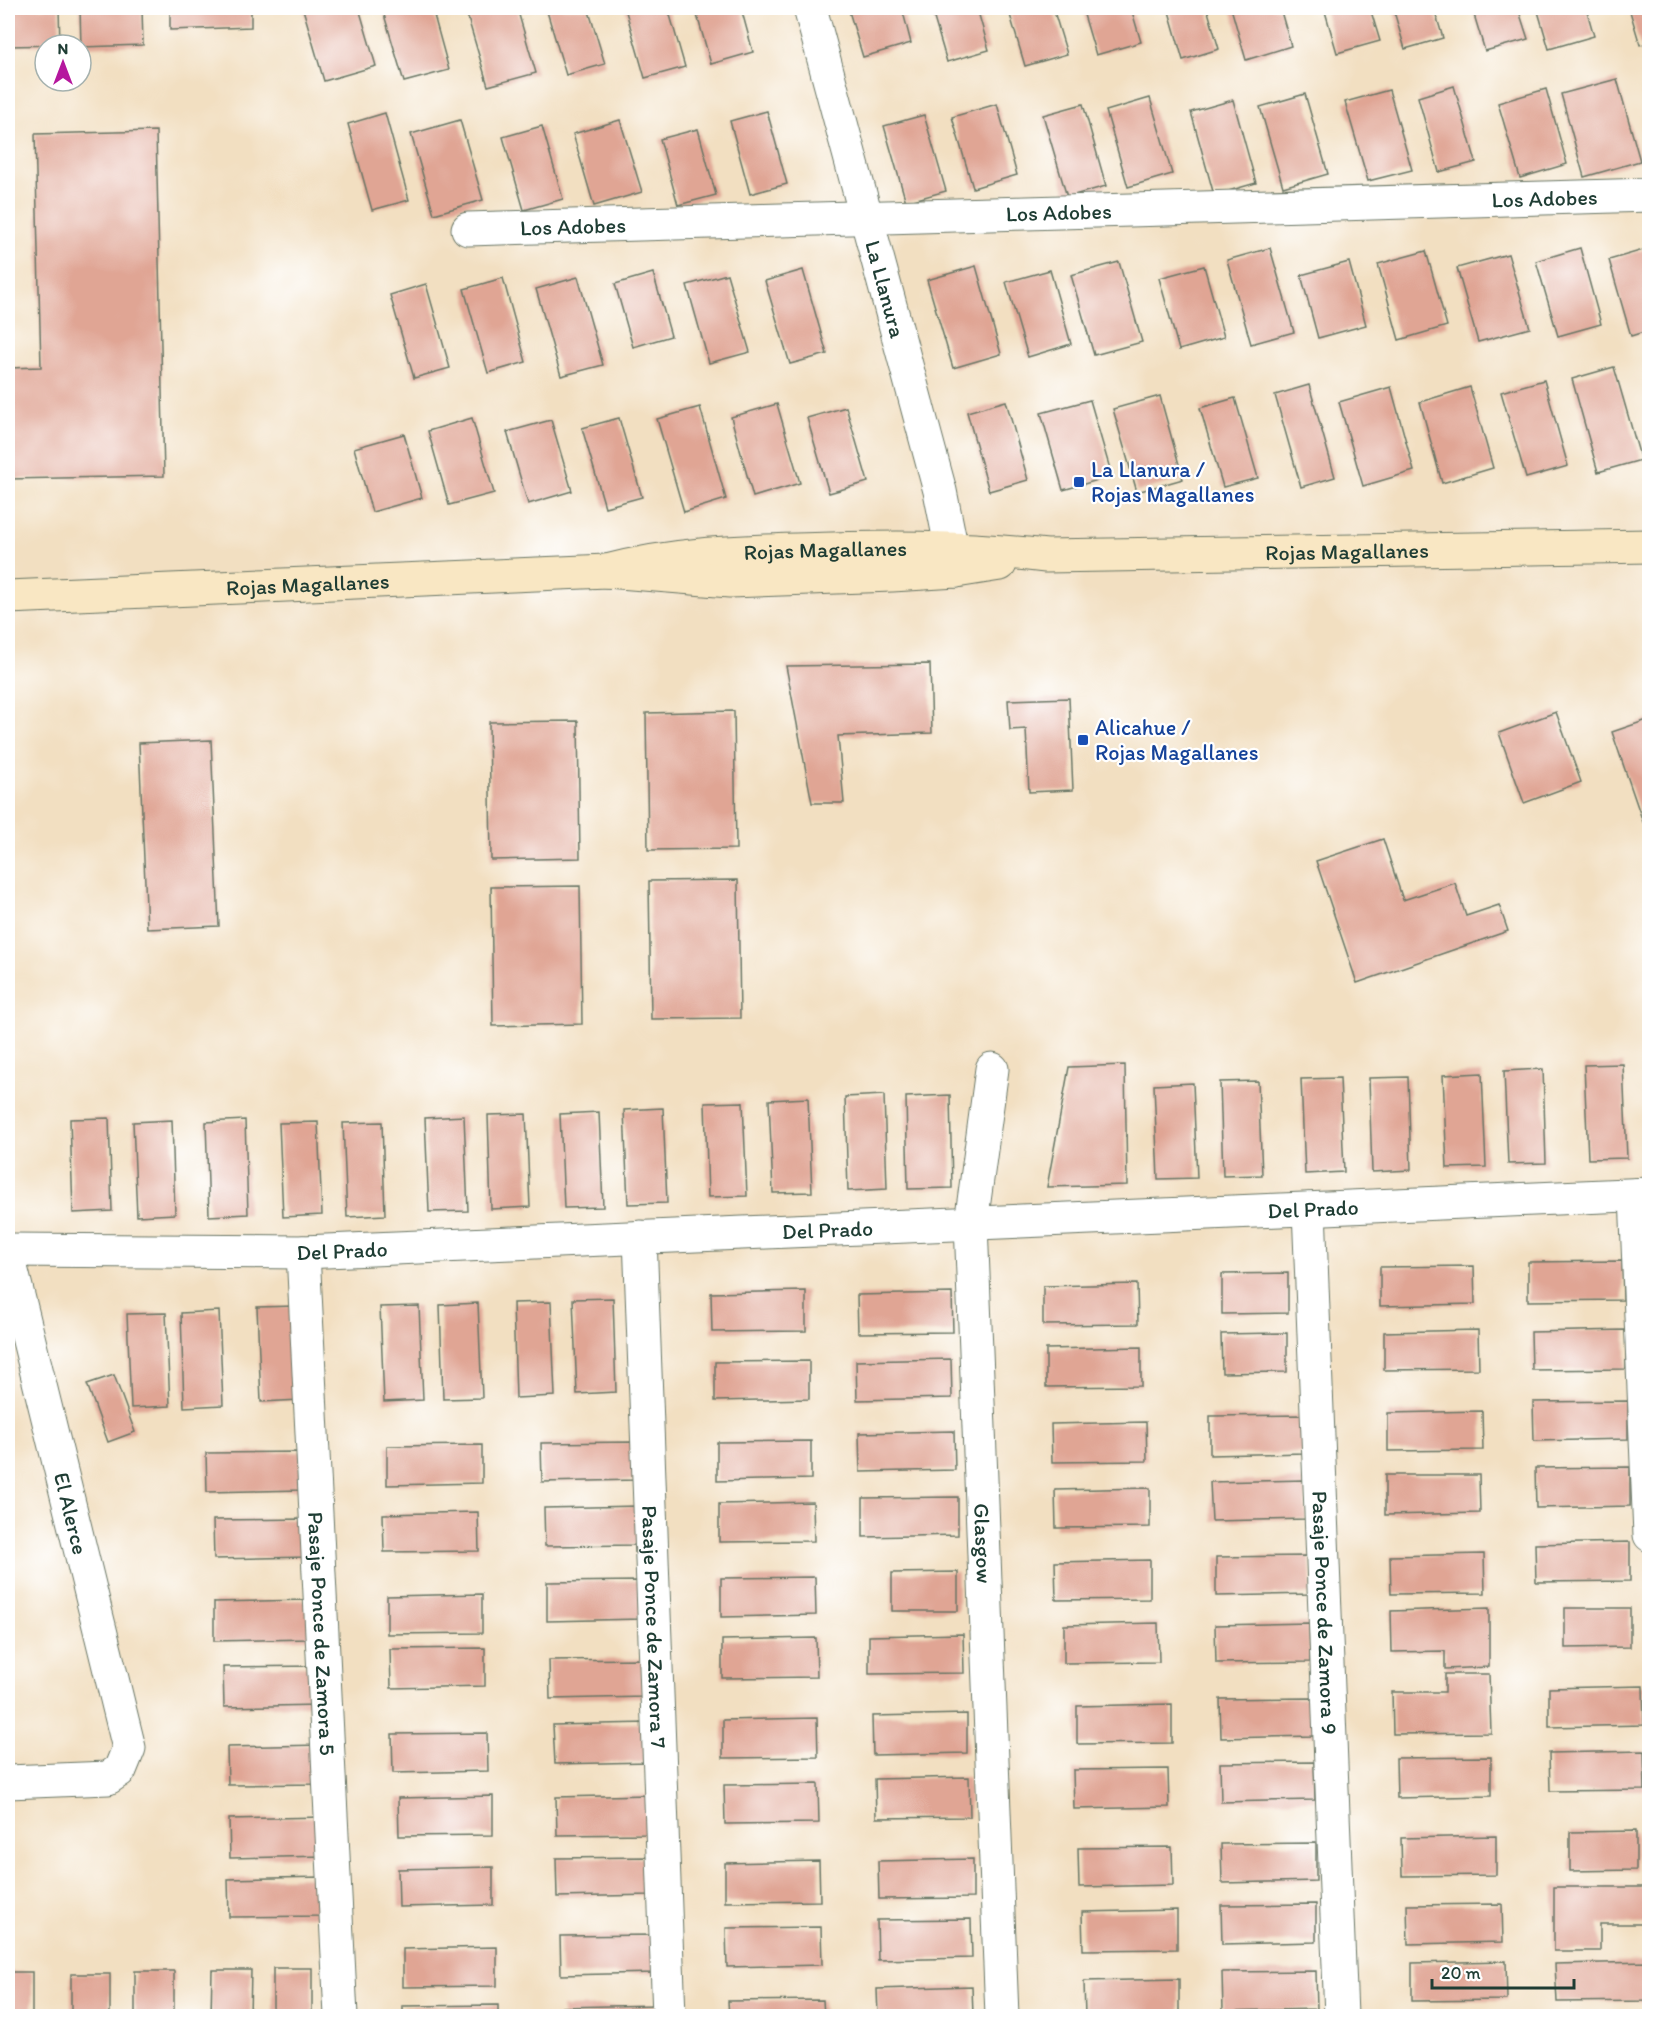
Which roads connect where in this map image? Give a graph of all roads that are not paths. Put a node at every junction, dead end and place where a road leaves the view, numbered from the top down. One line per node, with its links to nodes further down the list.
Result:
1 (810, 8): 3 (street, La Llanura)
2 (1650, 195): 3 (street, Los Adobes)
3 (867, 218): 4 (street, Los Adobes); 6 (street, La Llanura)
4 (468, 230)
5 (1650, 546): 6 (street, Rojas Magallanes)
6 (954, 559): 7 (street, Rojas Magallanes)
7 (8, 597)
8 (992, 1069): 11 (street, Glasgow)
9 (1643, 1195): 10 (street, Del Prado); 16 (street)
10 (1309, 1209): 11 (street, Del Prado); 21 (street, Pasaje Ponce de Zamora 9)
11 (971, 1223): 12 (street, Del Prado); 20 (street, Glasgow)
12 (640, 1237): 14 (street, Del Prado); 19 (street, Pasaje Ponce de Zamora 7)
13 (8, 1250): 14 (street, Del Prado)
14 (303, 1252): 18 (street, Pasaje Ponce de Zamora 5)
15 (8, 1255): 17 (street, El Alerce)
16 (1650, 1535)
17 (8, 1782)
18 (341, 2016)
19 (669, 2016)
20 (1002, 2016)
21 (1341, 2016)

